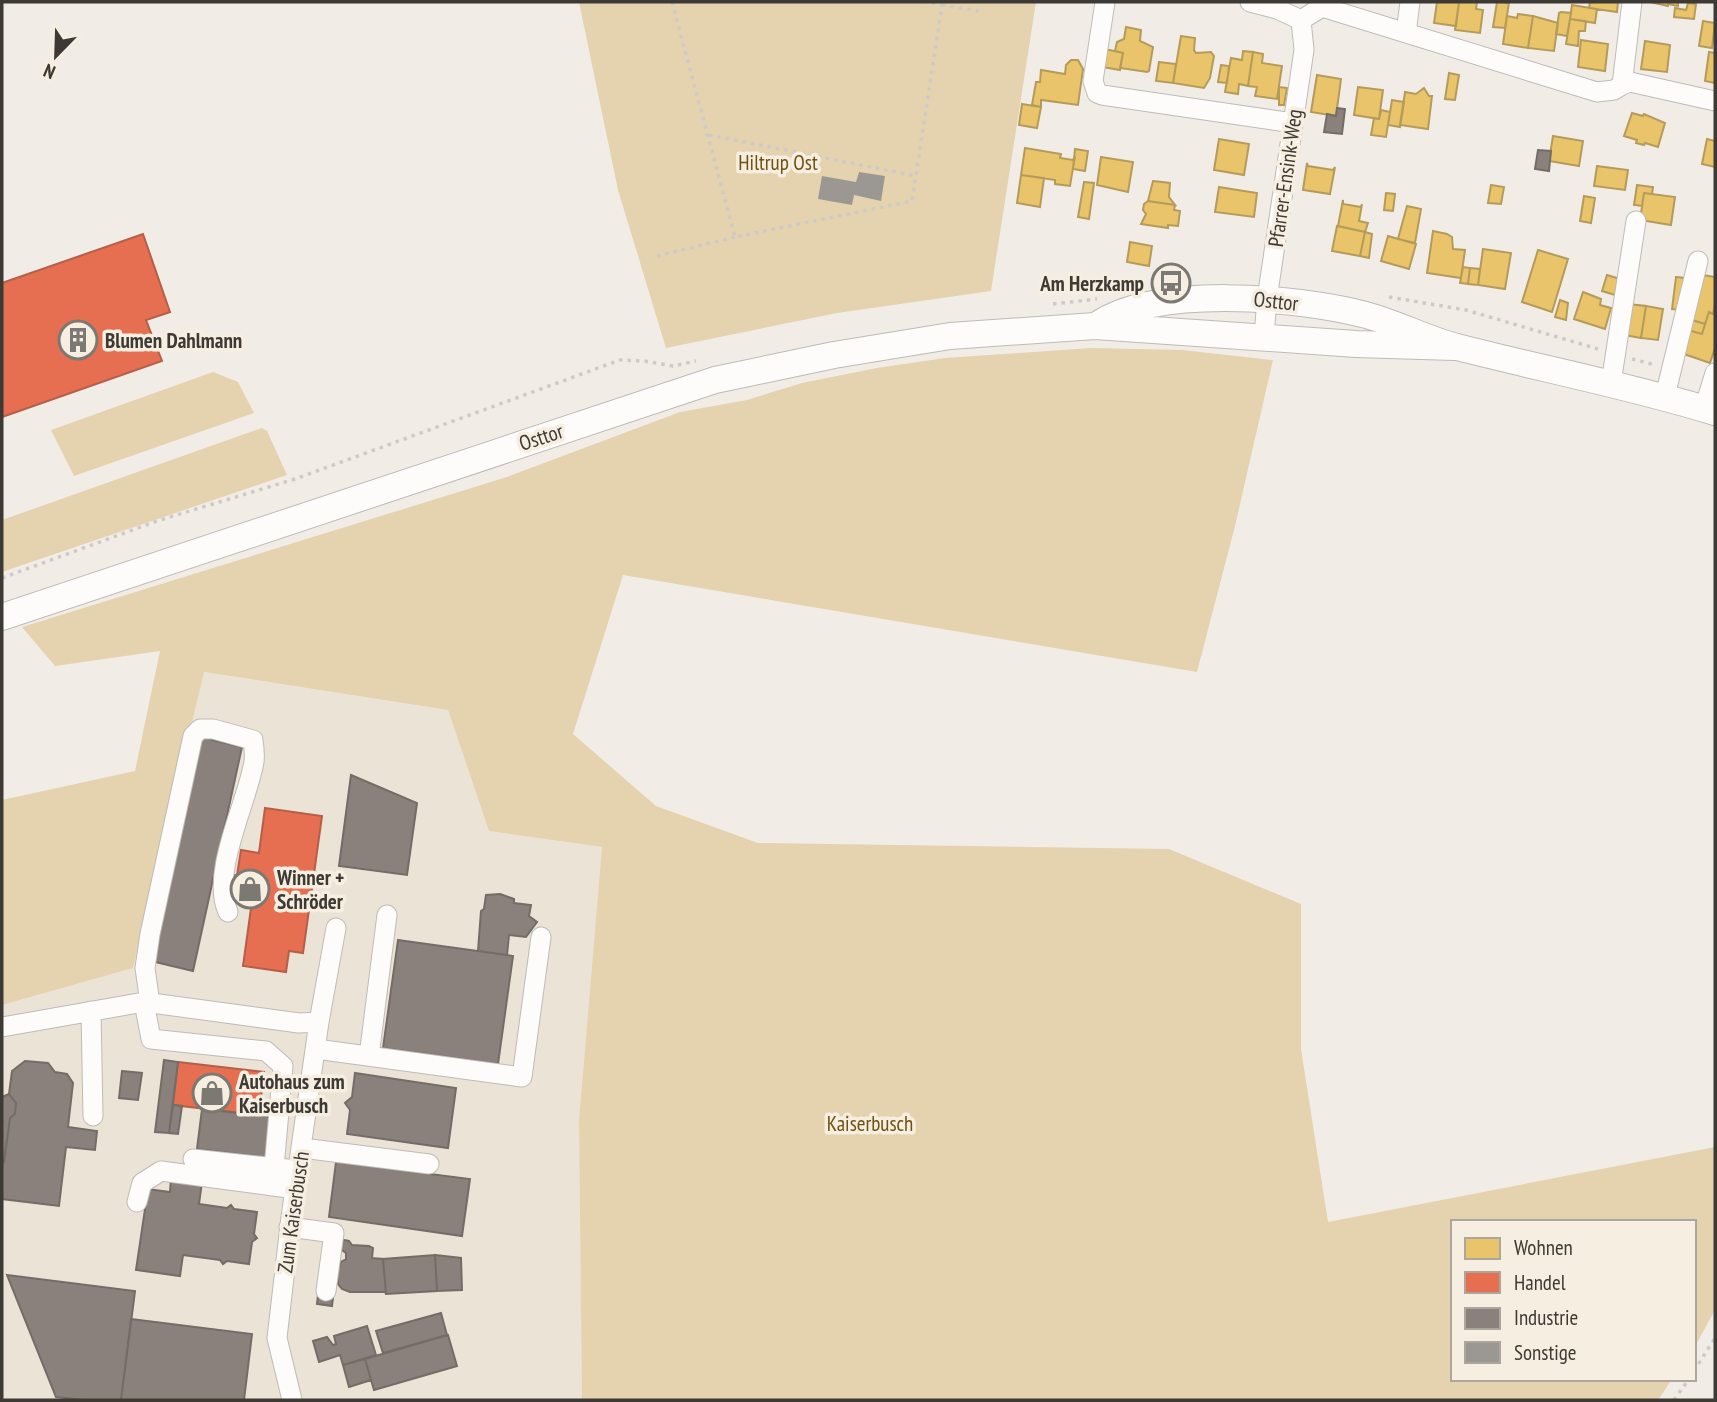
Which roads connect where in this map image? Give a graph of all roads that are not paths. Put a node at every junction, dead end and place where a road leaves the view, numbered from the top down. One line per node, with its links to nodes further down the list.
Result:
1 (1105, 2): 9 (street)
2 (1250, 2): 5 (street)
3 (1410, 2): 6 (street)
4 (1632, 2): 7 (street)
5 (1301, 20): 6 (street); 9 (street, Pfarrer-Ensink-Weg)
6 (1406, 33): 7 (street)
7 (1622, 85): 8 (street)
8 (1715, 101)
9 (1293, 124): 12 (street, Pfarrer-Ensink-Weg)
10 (1636, 221): 17 (street)
11 (1698, 261): 18 (street)
12 (1267, 299): 13 (main road, Osttor); 14 (street, Pfarrer-Ensink-Weg); 15 (main road, Osttor)
13 (1096, 326): 14 (main road, Osttor); 20 (main road, Osttor)
14 (1264, 336): 15 (main road, Osttor)
15 (1454, 346): 17 (main road, Osttor)
16 (1715, 373): 19 (street)
17 (1611, 383): 18 (main road, Osttor)
18 (1665, 397): 19 (main road, Osttor)
19 (1710, 410)
20 (2, 617)
21 (228, 912): 25 (street)
22 (387, 915): 30 (street)
23 (336, 928): 27 (street, Zum Kaiserbusch)
24 (541, 937): 30 (street)
25 (147, 1003): 26 (street); 27 (street); 35 (street)
26 (91, 1011): 28 (street); 31 (street)
27 (318, 1022): 29 (street, Zum Kaiserbusch)
28 (2, 1027)
29 (316, 1049): 30 (street); 32 (street, Zum Kaiserbusch)
30 (369, 1056)
31 (93, 1116)
32 (302, 1148): 34 (street); 36 (street, Zum Kaiserbusch)
33 (193, 1159): 35 (street)
34 (429, 1164)
35 (274, 1168): 36 (street)
36 (297, 1180): 37 (street); 38 (street, Zum Kaiserbusch)
37 (137, 1202)
38 (289, 1227): 39 (street); 40 (street, Zum Kaiserbusch)
39 (326, 1291)
40 (292, 1400)

